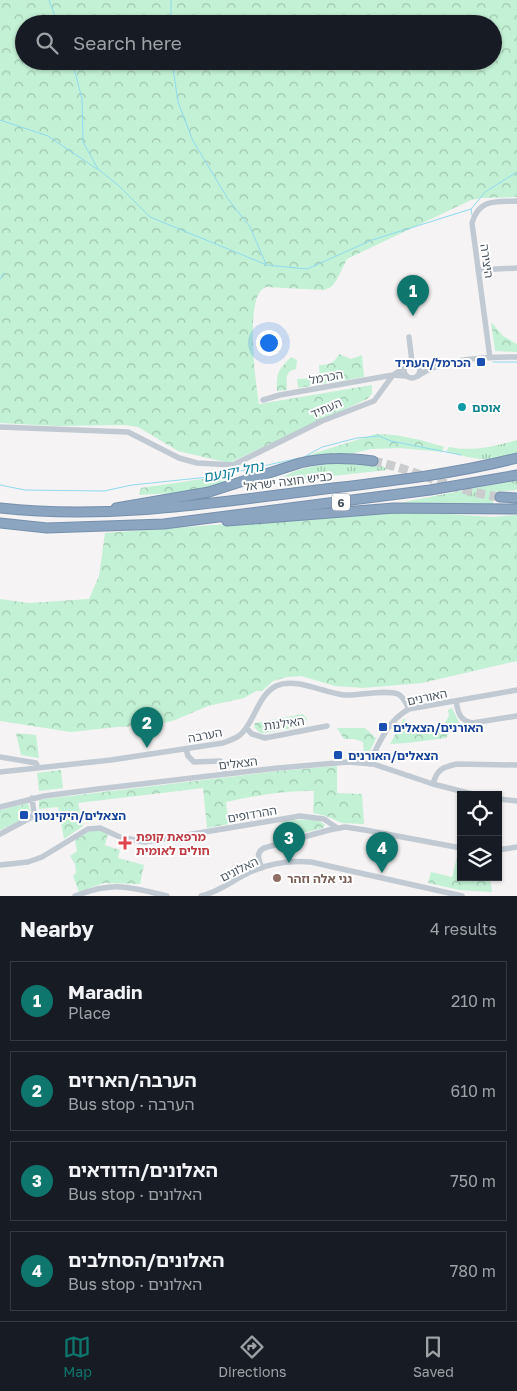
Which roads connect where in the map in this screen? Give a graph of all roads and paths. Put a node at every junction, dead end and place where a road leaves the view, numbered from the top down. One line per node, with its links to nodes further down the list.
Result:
1 (517, 201): 3 (street, היצירה)
2 (517, 268): 3 (street)
3 (478, 270): 6 (street, היצירה)
4 (409, 337): 7 (street)
5 (517, 357): 6 (street)
6 (490, 358): 10 (street)
7 (412, 362): 8 (street); 9 (street)
8 (419, 366): 10 (street); 13 (street)
9 (404, 368): 11 (street, הכרמל); 12 (street)
10 (431, 369): 13 (street)
11 (392, 375): 12 (street, הכרמל); 14 (street, הכרמל); 15 (street, העתיד)
12 (406, 376): 13 (street)
13 (418, 376)
14 (263, 400)
15 (0, 427)
16 (517, 458): 23 (highway, כביש חוצה ישראל / 6)
17 (373, 461): 23 (highway)
18 (517, 475): 25 (highway, 6)
19 (500, 497): 20 (highway)
20 (517, 498)
21 (0, 508): 23 (highway, כביש חוצה ישראל / 6)
22 (517, 509): 25 (highway)
23 (92, 512)
24 (0, 523): 25 (highway, 6)
25 (164, 524)
26 (517, 690): 27 (street, האורנים)
27 (456, 701): 28 (street, האורנים); 29 (street)
28 (410, 709): 31 (street, הערבה); 34 (street, האורנים)
29 (517, 716)
30 (327, 726): 31 (street, האילנות)
31 (246, 728): 32 (street, הערבה)
32 (186, 750): 36 (street, הערבה); 38 (street)
33 (0, 757): 36 (street)
34 (369, 764): 38 (street, הצאלים); 39 (street, הצאלים)
35 (517, 765): 39 (street)
36 (38, 767): 37 (street, הערבה)
37 (0, 772)
38 (225, 774): 41 (street, הצאלים)
39 (433, 784): 40 (street, הצאלים)
40 (460, 791)
41 (32, 798): 44 (street, הצאלים); 46 (street)
42 (502, 799): 43 (street)
43 (517, 801)
44 (0, 807)
45 (337, 828): 47 (street); 50 (street, ההרדופים); 51 (street)
46 (0, 834)
47 (457, 847)
48 (517, 847): 49 (street)
49 (502, 849)
50 (0, 865)
51 (262, 868): 54 (street, האלונים); 55 (street, האלונים)
52 (75, 896): 53 (street)
53 (167, 896)
54 (201, 896)
55 (462, 896)

